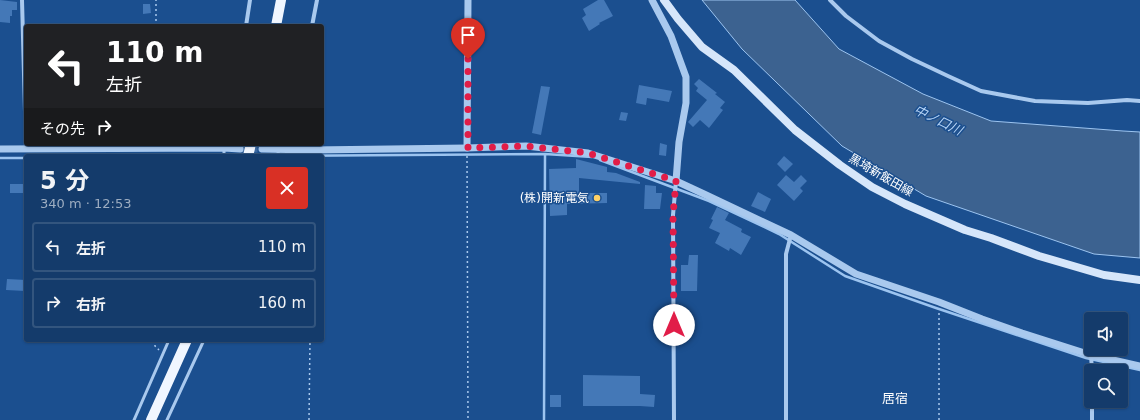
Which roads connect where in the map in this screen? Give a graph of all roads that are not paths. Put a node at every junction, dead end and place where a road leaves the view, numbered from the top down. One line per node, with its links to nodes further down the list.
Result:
1 (22, 0): 12 (street)
2 (250, 0): 9 (street)
3 (280, 0): 10 (main road)
4 (317, 0): 11 (street)
5 (468, 0): 17 (street)
6 (652, 0): 22 (street)
7 (664, 0): 24 (main road, 黒埼新飯田線)
8 (830, 0): 13 (street)
9 (246, 24)
10 (276, 24)
11 (312, 24)
12 (24, 74)
13 (1140, 101)
14 (26, 146): 19 (street)
15 (224, 146): 19 (street); 20 (street)
16 (281, 146): 17 (street); 21 (street)
17 (468, 148): 22 (street)
18 (0, 149): 19 (street)
19 (26, 149)
20 (240, 149)
21 (262, 149)
22 (676, 181): 23 (street); 35 (street)
23 (791, 235): 28 (street); 36 (street)
24 (1140, 280)
25 (168, 342): 32 (lane)
26 (186, 342): 33 (main road)
27 (203, 342): 34 (lane)
28 (1084, 353)
29 (1095, 356): 30 (street)
30 (1140, 366)
31 (1092, 408): 37 (street)
32 (134, 420)
33 (151, 420)
34 (167, 420)
35 (674, 420)
36 (786, 420)
37 (1092, 420)

